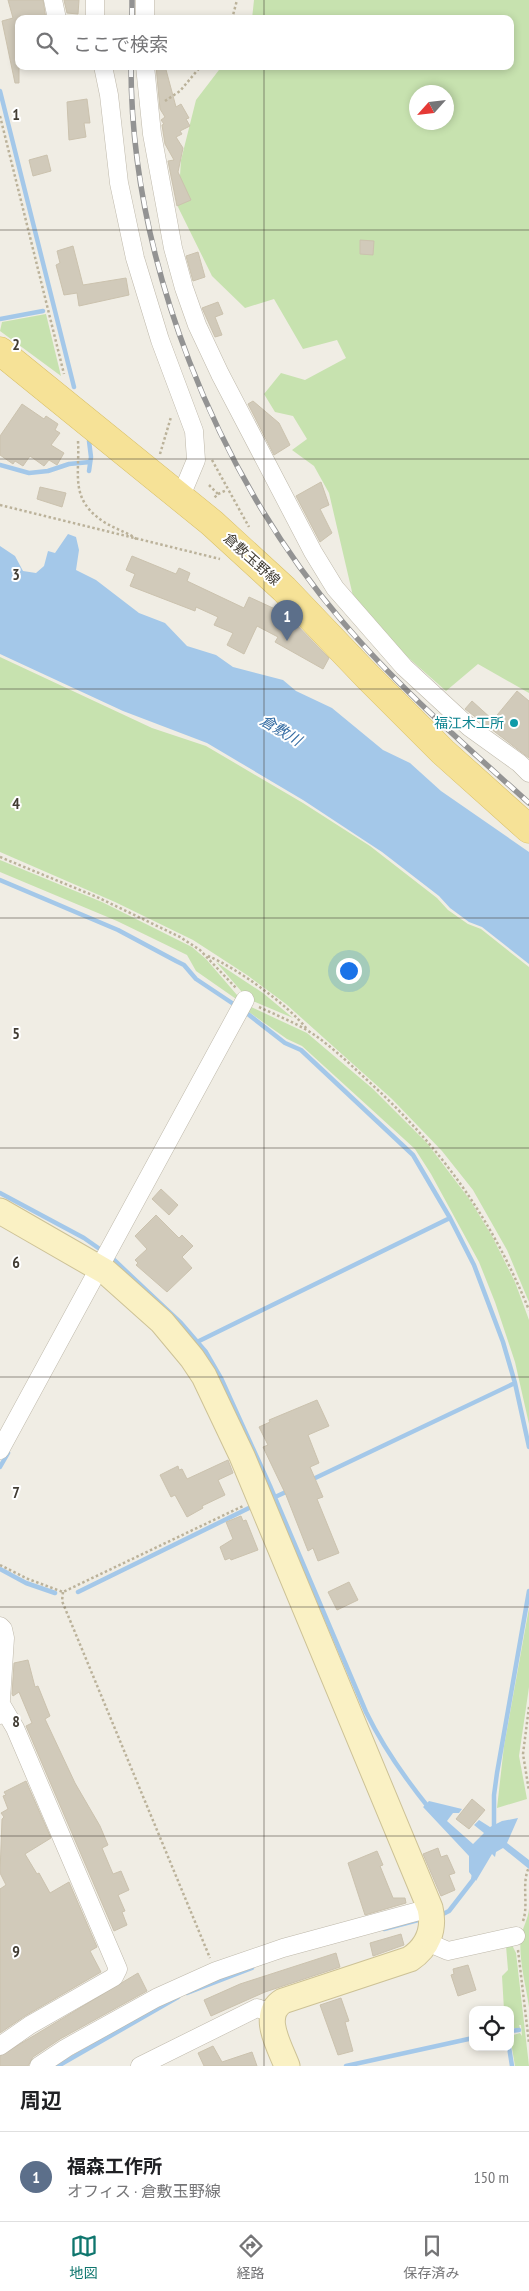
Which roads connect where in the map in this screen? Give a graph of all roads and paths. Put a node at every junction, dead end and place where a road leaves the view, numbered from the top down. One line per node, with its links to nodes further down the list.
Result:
1 (53, 0): 5 (street)
2 (95, 0): 6 (street)
3 (145, 0): 7 (street)
4 (237, 0): 8 (path)
5 (55, 15)
6 (95, 15)
7 (145, 15)
8 (233, 15)
9 (104, 70): 16 (street)
10 (146, 70): 12 (street)
11 (198, 70): 12 (path)
12 (151, 110): 29 (street)
13 (0, 116): 15 (path)
14 (0, 351): 23 (main road, 倉敷玉野線)
15 (64, 378)
16 (179, 392): 17 (street); 18 (path)
17 (194, 431): 21 (path); 23 (street)
18 (160, 454)
19 (79, 458): 27 (path)
20 (209, 485): 22 (path)
21 (228, 490): 22 (path); 26 (path)
22 (218, 494): 24 (path)
23 (181, 496): 30 (main road, 倉敷玉野線)
24 (211, 501)
25 (0, 505): 27 (path)
26 (253, 533)
27 (138, 540): 28 (path)
28 (227, 561)
29 (529, 773)
30 (529, 829)
31 (0, 856): 32 (path)
32 (205, 954): 33 (path); 34 (path)
33 (242, 1006): 34 (path); 36 (street)
34 (310, 1032): 37 (path)
35 (0, 1211): 36 (street)
36 (103, 1257): 38 (street); 39 (street)
37 (529, 1310)
38 (0, 1450)
39 (259, 1498): 41 (path); 47 (street)
40 (0, 1565): 41 (path)
41 (63, 1592): 50 (path)
42 (0, 1626): 44 (street)
43 (529, 1706): 45 (path)
44 (1, 1712): 53 (street)
45 (529, 1791)
46 (528, 1868): 48 (path)
47 (430, 1908): 49 (street); 50 (street)
48 (516, 1936): 49 (street); 52 (path)
49 (427, 1942): 51 (street)
50 (216, 1971): 54 (street)
51 (272, 2013): 55 (street); 56 (street)
52 (529, 2043)
53 (0, 2046)
54 (39, 2066)
55 (140, 2066)
56 (287, 2066)

